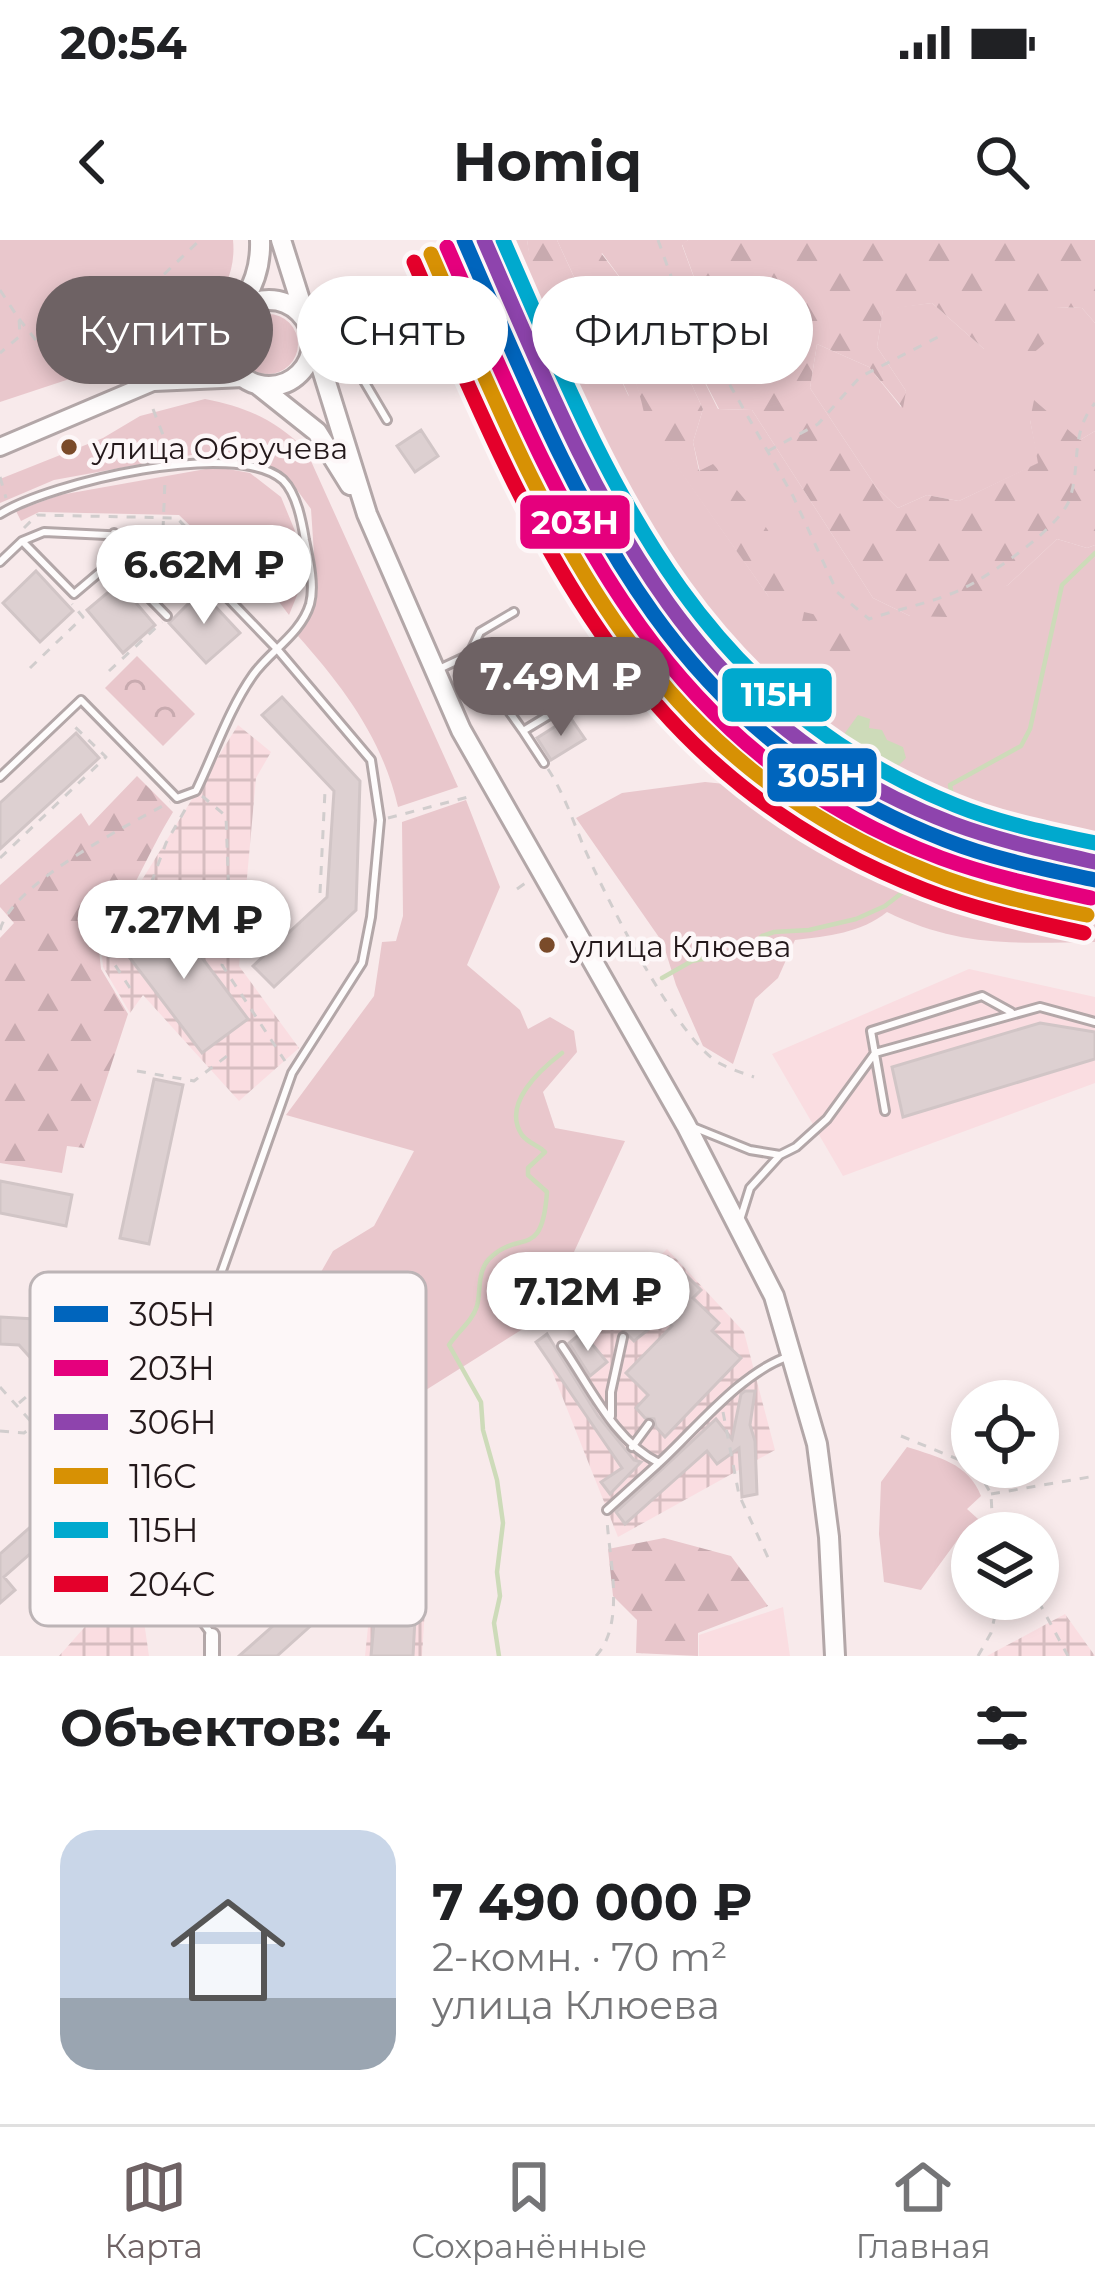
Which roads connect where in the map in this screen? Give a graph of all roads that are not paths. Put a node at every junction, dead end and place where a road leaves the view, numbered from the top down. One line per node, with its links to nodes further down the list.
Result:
1 (260, 240): 3 (main road)
2 (280, 240): 4 (main road)
3 (256, 276)
4 (297, 292)
5 (148, 384): 10 (street)
6 (254, 384): 12 (main road)
7 (326, 384): 12 (main road)
8 (366, 384): 9 (lane)
9 (387, 420)
10 (0, 447)
11 (0, 514): 19 (lane)
12 (367, 514): 21 (main road)
13 (114, 533): 14 (lane); 15 (lane); 19 (lane)
14 (22, 541): 15 (lane); 16 (lane)
15 (113, 561): 18 (lane)
16 (0, 562)
17 (514, 612): 20 (lane)
18 (167, 616)
19 (277, 649): 25 (lane); 33 (lane)
20 (469, 656): 21 (lane); 23 (lane)
21 (433, 672): 30 (main road)
22 (595, 688): 23 (lane)
23 (523, 731): 24 (lane)
24 (544, 763)
25 (0, 776)
26 (1013, 1013): 27 (lane); 28 (lane); 28 (lane)
27 (1095, 1022)
28 (875, 1052): 29 (lane); 31 (lane)
29 (885, 1111)
30 (686, 1125): 31 (lane); 32 (main road)
31 (780, 1155): 32 (lane)
32 (739, 1224): 36 (main road)
33 (221, 1272)
34 (623, 1336): 37 (lane)
35 (562, 1346): 37 (lane)
36 (793, 1355): 40 (lane); 45 (main road)
37 (611, 1416): 39 (lane)
38 (649, 1424): 39 (lane)
39 (632, 1447): 40 (lane)
40 (659, 1463): 41 (lane)
41 (607, 1510)
42 (205, 1626): 43 (lane)
43 (212, 1635): 44 (street)
44 (212, 1656)
45 (835, 1656)

